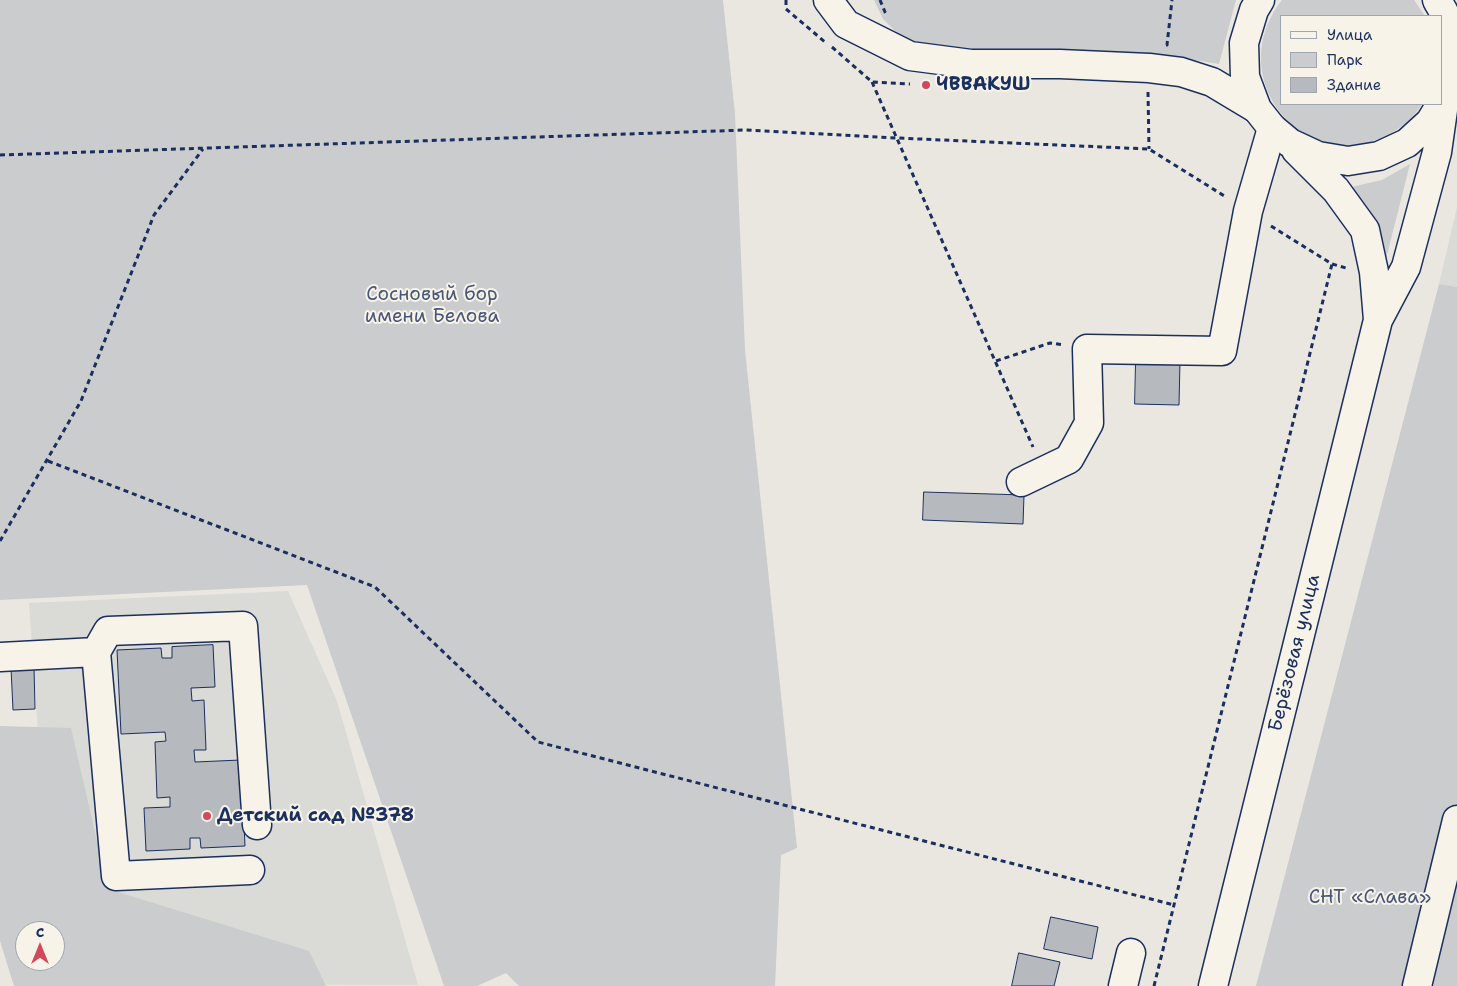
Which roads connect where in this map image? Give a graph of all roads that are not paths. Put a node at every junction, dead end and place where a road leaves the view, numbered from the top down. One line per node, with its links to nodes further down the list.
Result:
1 (828, 0): 8 (main road)
2 (1436, 0): 6 (main road)
3 (1450, 0): 5 (main road)
4 (1256, 3): 8 (main road)
5 (1457, 3)
6 (1446, 99): 9 (main road, Берёзовая улица)
7 (1442, 105): 8 (main road)
8 (1273, 127): 9 (main road, Берёзовая улица); 10 (main road)
9 (1378, 320): 18 (main road, Берёзовая улица)
10 (1032, 477)
11 (96, 652): 12 (main road); 14 (main road); 15 (main road)
12 (0, 657)
13 (1457, 820): 19 (main road)
14 (257, 825)
15 (250, 870)
16 (1131, 953): 17 (main road)
17 (1123, 986)
18 (1213, 986)
19 (1417, 986)

